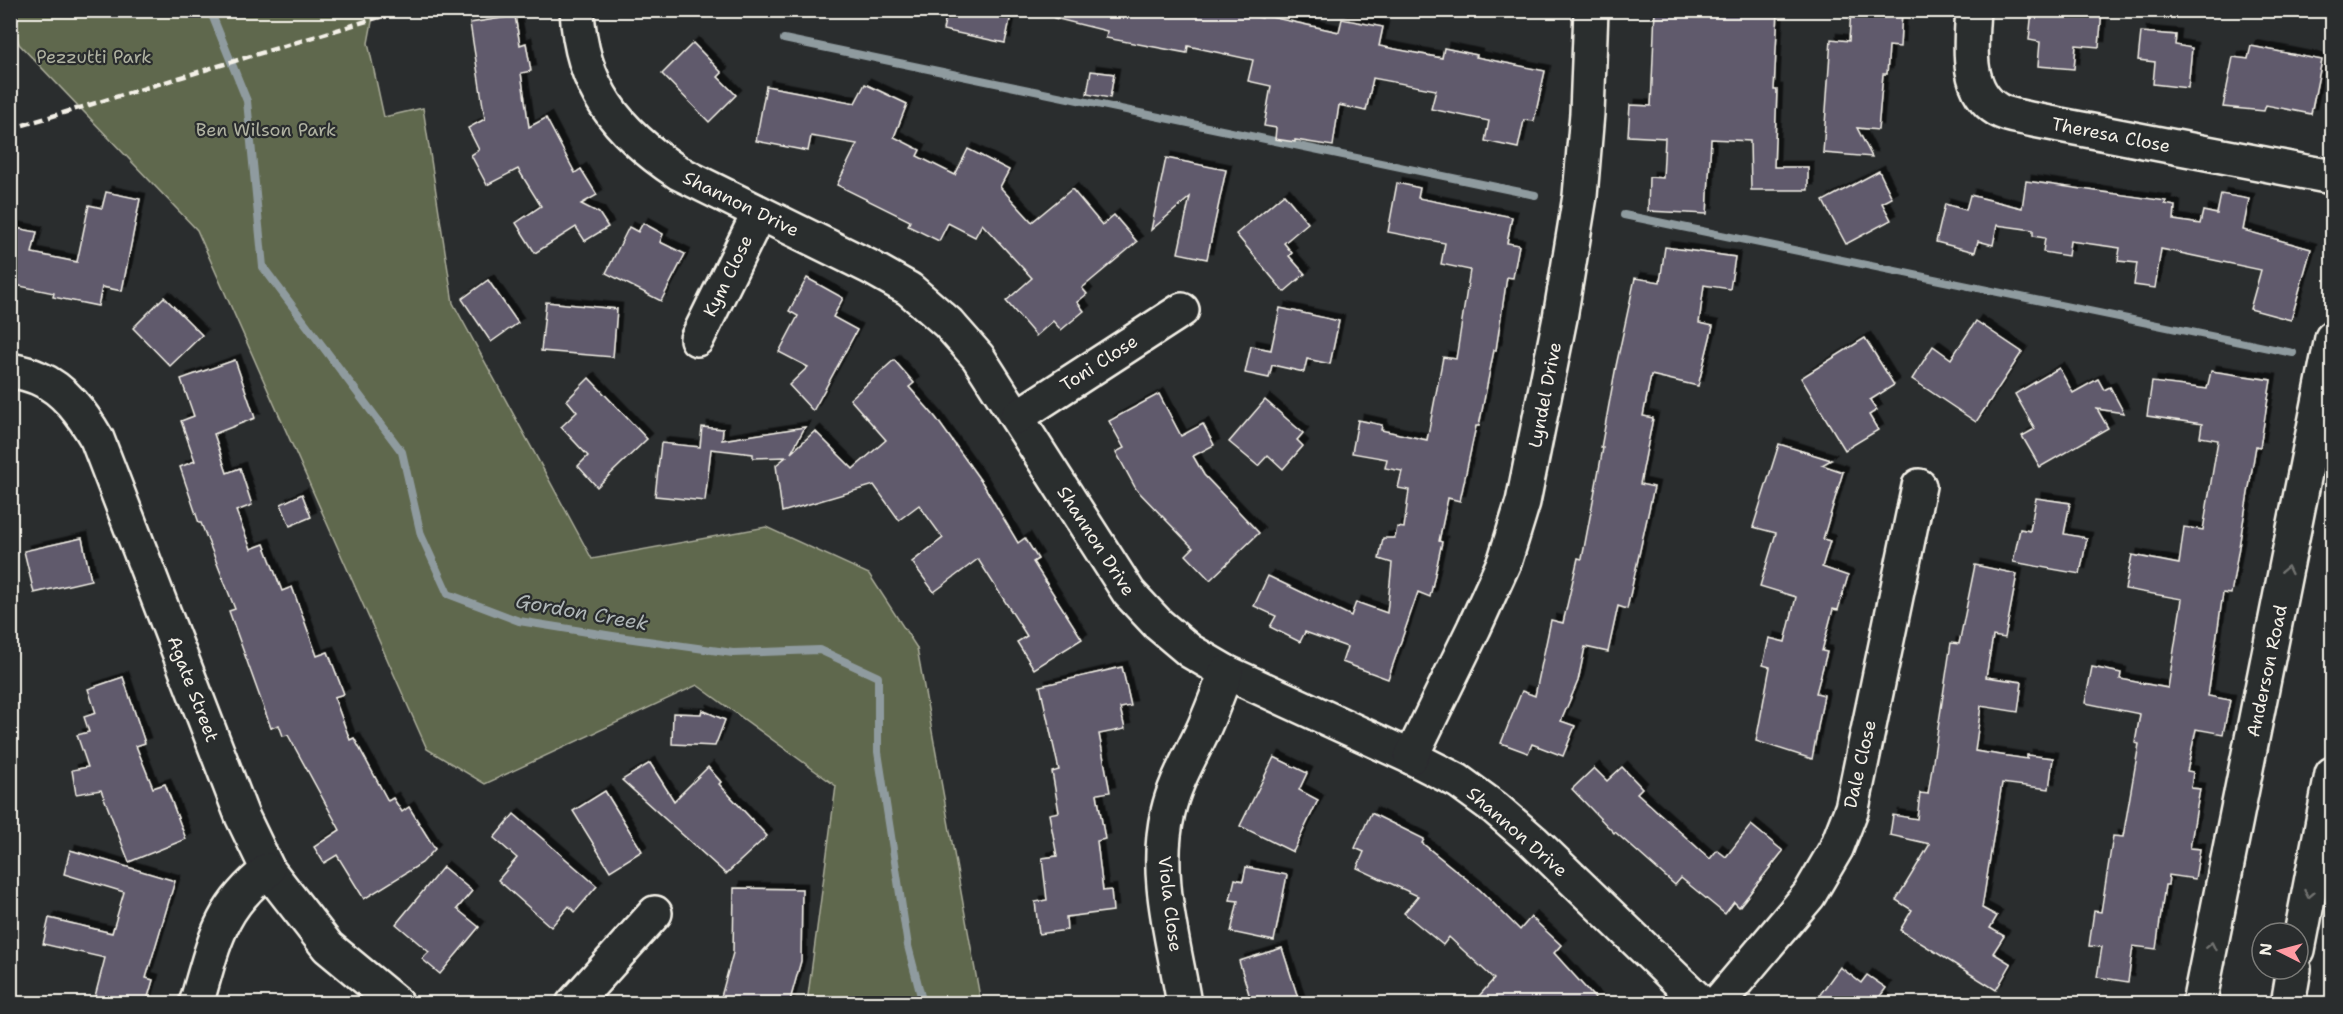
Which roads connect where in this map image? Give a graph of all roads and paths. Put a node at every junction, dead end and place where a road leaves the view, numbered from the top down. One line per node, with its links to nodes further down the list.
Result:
1 (577, 10): 5 (street, Shannon Drive)
2 (1591, 10): 14 (street, Lyndel Drive)
3 (1973, 10): 4 (street, Theresa Close)
4 (2332, 177)
5 (759, 213): 8 (street, Kym Close); 10 (street, Shannon Drive)
6 (1182, 310): 10 (street, Toni Close)
7 (2332, 338): 11 (street, Anderson Road)
8 (697, 339)
9 (11, 372): 16 (street, Agate Street)
10 (1017, 417): 13 (street, Shannon Drive)
11 (2321, 462): 26 (street, Anderson Road, one-way to 11)
12 (1919, 486): 25 (street, Dale Close)
13 (1226, 672): 14 (street, Shannon Drive); 23 (street, Viola Close)
14 (1411, 757): 24 (street, Shannon Drive)
15 (2332, 774): 18 (street, one-way to 18)
16 (268, 870): 20 (street); 21 (street, Agate Street)
17 (655, 913): 22 (street)
18 (2304, 921)
19 (2292, 981): 27 (street)
20 (196, 1004)
21 (397, 1004)
22 (573, 1004)
23 (1184, 1004)
24 (1702, 1004)
25 (1717, 1004)
26 (2199, 1004)
27 (2288, 1004)

